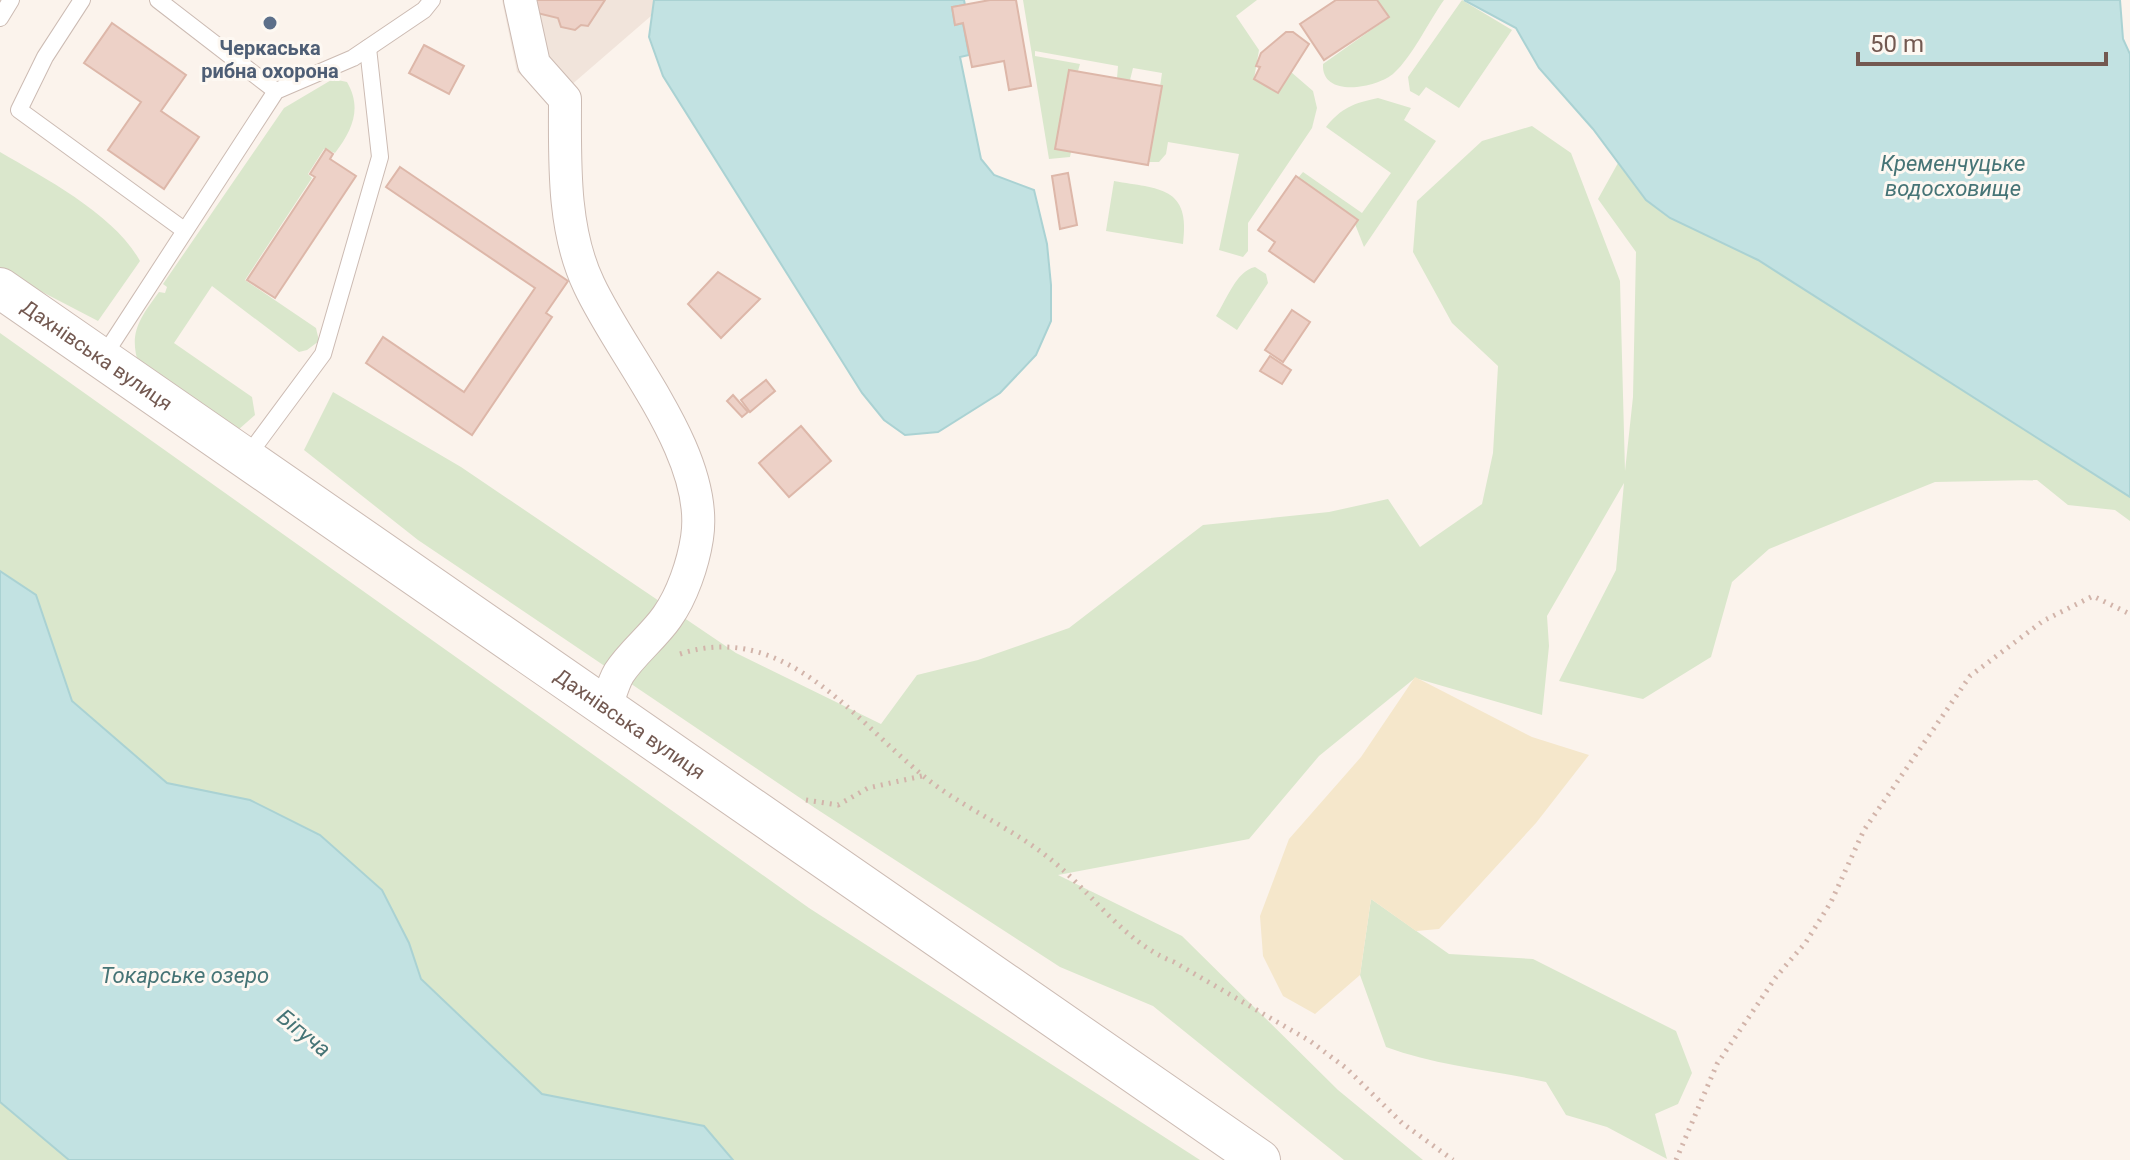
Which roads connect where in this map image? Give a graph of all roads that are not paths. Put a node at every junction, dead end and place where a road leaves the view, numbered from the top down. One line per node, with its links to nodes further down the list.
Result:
1 (11, 0): 6 (lane)
2 (82, 0): 9 (lane)
3 (158, 0): 8 (lane)
4 (432, 0): 7 (lane)
5 (520, 0): 13 (street)
6 (0, 18)
7 (368, 48): 8 (lane); 12 (lane)
8 (276, 91): 9 (lane)
9 (184, 230): 11 (lane)
10 (0, 288): 11 (street, Дахнівська вулиця)
11 (102, 359): 12 (street, Дахнівська вулиця)
12 (246, 458): 13 (street, Дахнівська вулиця)
13 (606, 707): 14 (street, Дахнівська вулиця)
14 (1260, 1160)

